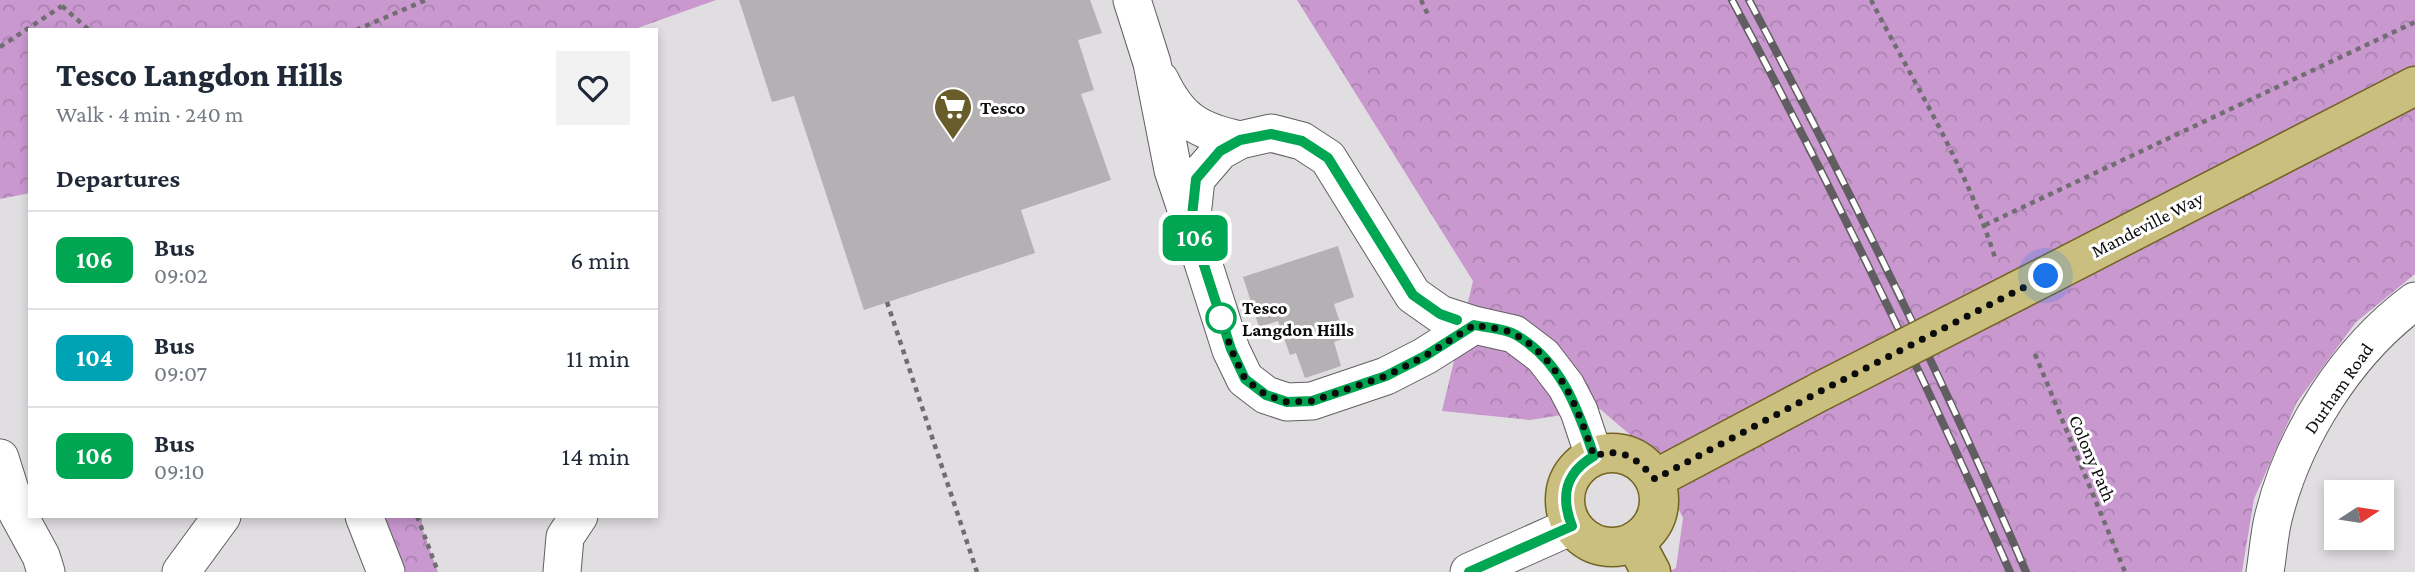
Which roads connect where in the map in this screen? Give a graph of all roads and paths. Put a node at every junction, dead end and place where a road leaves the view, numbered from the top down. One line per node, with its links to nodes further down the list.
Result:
1 (426, 0): 9 (path)
2 (1132, 0): 11 (street)
3 (1421, 0): 6 (path)
4 (1871, 0): 15 (path)
5 (61, 3): 8 (path); 10 (path)
6 (1429, 17)
7 (2415, 22): 15 (path)
8 (87, 28)
9 (361, 28)
10 (0, 47)
11 (1152, 63): 13 (street); 14 (street)
12 (2415, 86): 23 (main road, Mandeville Way, bridge)
13 (1240, 140): 14 (street); 19 (street)
14 (1191, 225): 19 (street)
15 (1985, 225): 16 (path)
16 (1996, 261)
17 (2415, 301): 38 (street, Durham Road)
18 (887, 302): 35 (path)
19 (1474, 325): 21 (street)
20 (2035, 354): 37 (path, Colony Path)
21 (1594, 456): 23 (main road); 28 (main road)
22 (0, 458): 30 (street)
23 (1655, 479): 29 (main road)
24 (221, 518): 31 (street)
25 (364, 518): 32 (street)
26 (418, 518): 33 (path)
27 (578, 518): 34 (street)
28 (1572, 526): 29 (main road); 36 (street)
29 (1643, 557)
30 (46, 572)
31 (181, 572)
32 (387, 572)
33 (438, 572)
34 (562, 572)
35 (977, 572)
36 (1469, 572)
37 (2125, 572)
38 (2265, 572)

